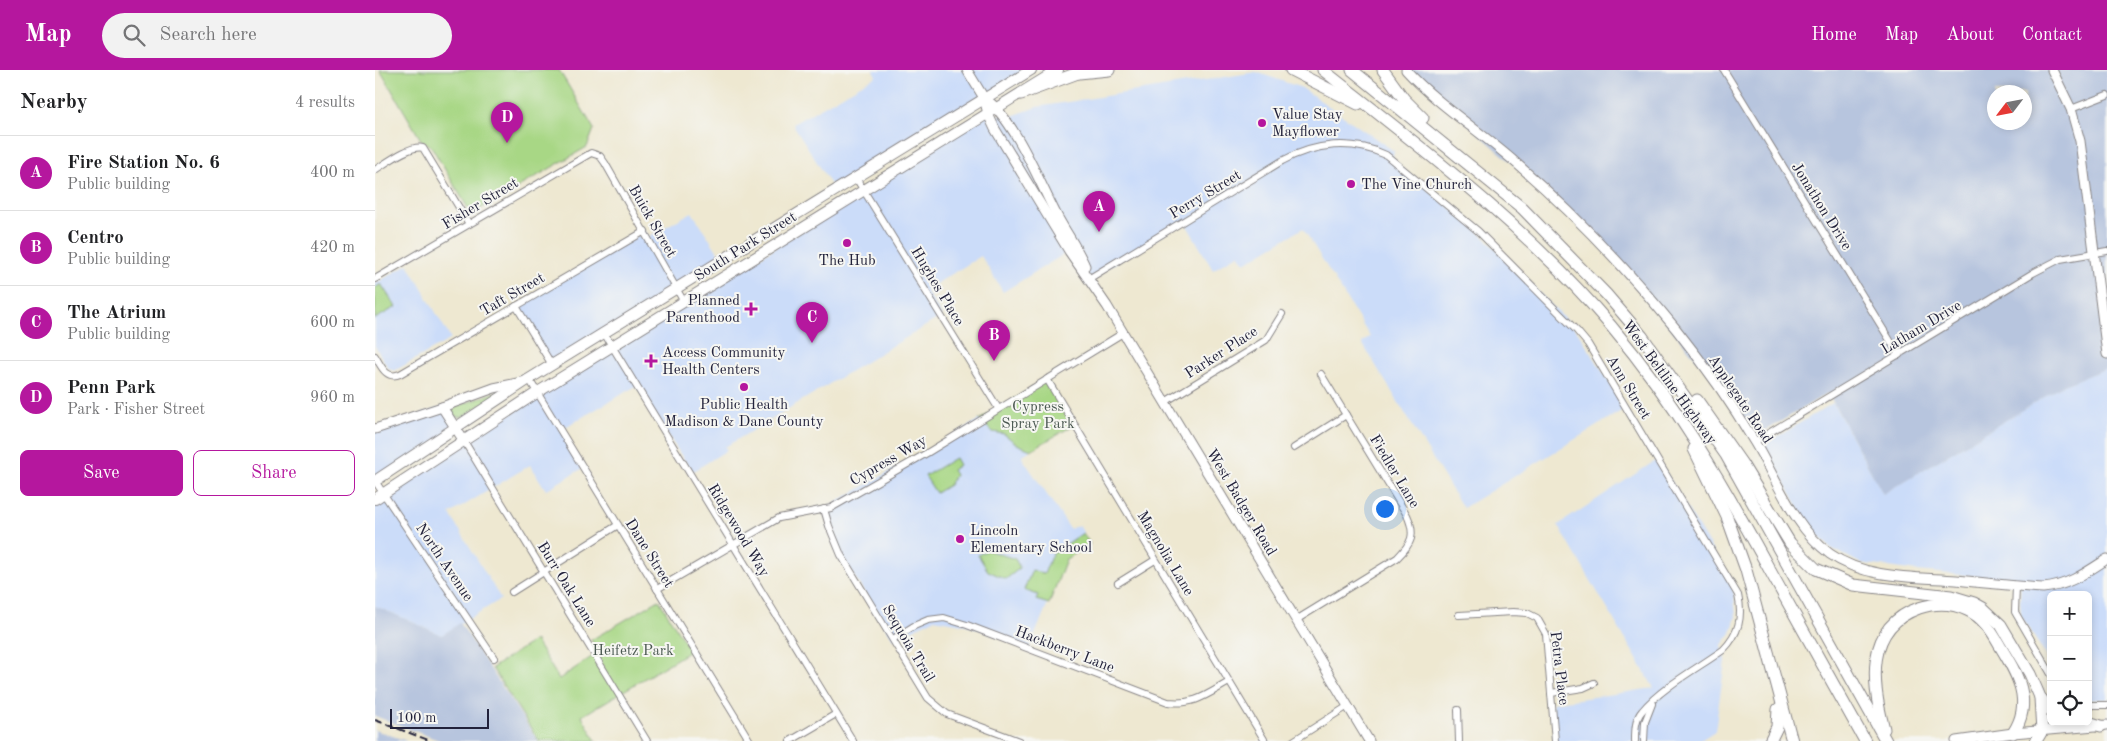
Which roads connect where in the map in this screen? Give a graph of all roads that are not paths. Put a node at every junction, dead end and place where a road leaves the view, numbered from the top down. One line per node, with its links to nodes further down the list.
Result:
1 (967, 70): 15 (street, West Badger Road)
2 (1031, 70): 15 (main road, South Park Street)
3 (1058, 70): 13 (main road, South Park Street)
4 (1109, 70): 12 (highway)
5 (1291, 70): 18 (highway)
6 (1323, 70): 18 (highway, West Beltline Highway)
7 (1352, 70): 24 (highway, West Beltline Highway)
8 (1383, 70): 24 (highway)
9 (1406, 70): 55 (street, Applegate Road)
10 (1723, 70): 40 (street, Jonathon Drive)
11 (2052, 70): 16 (street)
12 (1082, 71): 13 (highway)
13 (1021, 94): 17 (main road, South Park Street)
14 (2107, 95): 16 (street)
15 (984, 98): 17 (street, West Badger Road); 22 (main road, South Park Street)
16 (2071, 109): 28 (street)
17 (993, 112): 23 (main road, South Park Street); 29 (street, West Badger Road); 29 (street, West Badger Road)
18 (1377, 113): 46 (highway, West Beltline Highway)
19 (1339, 145): 29 (street, Perry Street); 79 (street, Ann Street)
20 (598, 154): 25 (street, Fisher Street); 26 (street, Buick Street)
21 (375, 170): 25 (street)
22 (856, 178): 23 (street, Hughes Place); 31 (main road, South Park Street)
23 (864, 191): 32 (main road, South Park Street); 50 (street, Hughes Place)
24 (1522, 208): 37 (highway, West Beltline Highway)
25 (469, 224): 30 (street, Fisher Street)
26 (645, 231): 31 (street, Buick Street); 33 (street, Taft Street)
27 (2107, 251): 28 (street, Latham Drive)
28 (2095, 252): 39 (street); 40 (street, Latham Drive)
29 (1089, 278): 35 (street, West Badger Road)
30 (375, 279)
31 (677, 289): 32 (street, Buick Street); 36 (main road, South Park Street)
32 (684, 302): 38 (main road, South Park Street)
33 (517, 306): 41 (street, Taft Street); 42 (street)
34 (1282, 314): 48 (street, Parker Place)
35 (1123, 332): 44 (street, Cypress Way); 48 (street, West Badger Road)
36 (604, 333): 38 (street, Ridgewood Way); 42 (main road, South Park Street)
37 (1642, 336): 78 (highway); 104 (highway, West Beltline Highway)
38 (612, 346): 47 (main road, South Park Street); 61 (street, Ridgewood Way)
39 (2107, 354)
40 (1899, 355): 55 (street, Latham Drive)
41 (375, 356)
42 (552, 365): 45 (main road, South Park Street)
43 (1321, 374): 51 (street, Fiedler Lane)
44 (1047, 379): 50 (street, Cypress Way); 63 (street, Magnolia Lane)
45 (527, 380): 47 (street, Dane Street); 49 (street); 52 (main road, South Park Street)
46 (1654, 380): 72 (highway); 103 (highway, West Beltline Highway)
47 (538, 392): 54 (main road, South Park Street); 60 (street, Dane Street)
48 (1165, 402): 70 (street, West Badger Road)
49 (441, 407): 52 (street); 53 (street)
50 (998, 408): 59 (street, Cypress Way)
51 (1346, 415): 56 (street); 70 (street, Fiedler Lane)
52 (455, 428): 54 (street); 57 (main road, South Park Street)
53 (375, 429)
54 (464, 441): 58 (main road, South Park Street); 64 (street, Burr Oak Lane)
55 (1754, 442): 66 (street, Applegate Road)
56 (1294, 448)
57 (375, 481): 58 (street, North Avenue)
58 (380, 496): 73 (street, North Avenue)
59 (824, 509): 61 (street, Cypress Way); 71 (street, Sequoia Trail)
60 (618, 526): 64 (street); 67 (street, Dane Street)
61 (733, 544): 67 (street, Cypress Way); 85 (street, Ridgewood Way)
62 (2107, 559): 66 (street, Applegate Road)
63 (1155, 560): 65 (street); 75 (street, Magnolia Lane)
64 (543, 570): 68 (street); 89 (street, Burr Oak Lane)
65 (1118, 582)
66 (2016, 586): 74 (street)
67 (657, 589): 90 (street, Dane Street)
68 (512, 592)
69 (1459, 615): 77 (street, Petra Place)
70 (1296, 620): 82 (street, West Badger Road)
71 (893, 640): 75 (street, Hackberry Lane); 93 (street, Sequoia Trail)
72 (1767, 646): 101 (highway); 102 (highway)
73 (494, 658)
74 (2047, 667)
75 (1229, 682): 94 (street, Magnolia Lane)
76 (1594, 682): 77 (street)
77 (1551, 693): 98 (street, Petra Place)
78 (2039, 697): 83 (highway); 87 (highway)
79 (1652, 702): 99 (street, Ann Street); 100 (street)
80 (2092, 705): 81 (street)
81 (2107, 705)
82 (1349, 706): 95 (street); 96 (street, West Badger Road)
83 (2047, 706)
84 (1457, 710): 97 (street)
85 (836, 714): 91 (street); 92 (street, Ridgewood Way)
86 (2104, 725): 87 (street)
87 (2042, 731): 88 (street); 106 (highway)
88 (2013, 734): 104 (highway); 105 (street)
89 (647, 741)
90 (749, 741)
91 (790, 741)
92 (853, 741)
93 (1019, 741)
94 (1265, 741)
95 (1293, 741)
96 (1369, 741)
97 (1459, 741)
98 (1555, 741)
99 (1635, 741)
100 (1644, 741)
101 (1770, 741)
102 (1791, 741)
103 (1865, 741)
104 (1886, 741)
105 (1956, 741)
106 (2036, 741)

